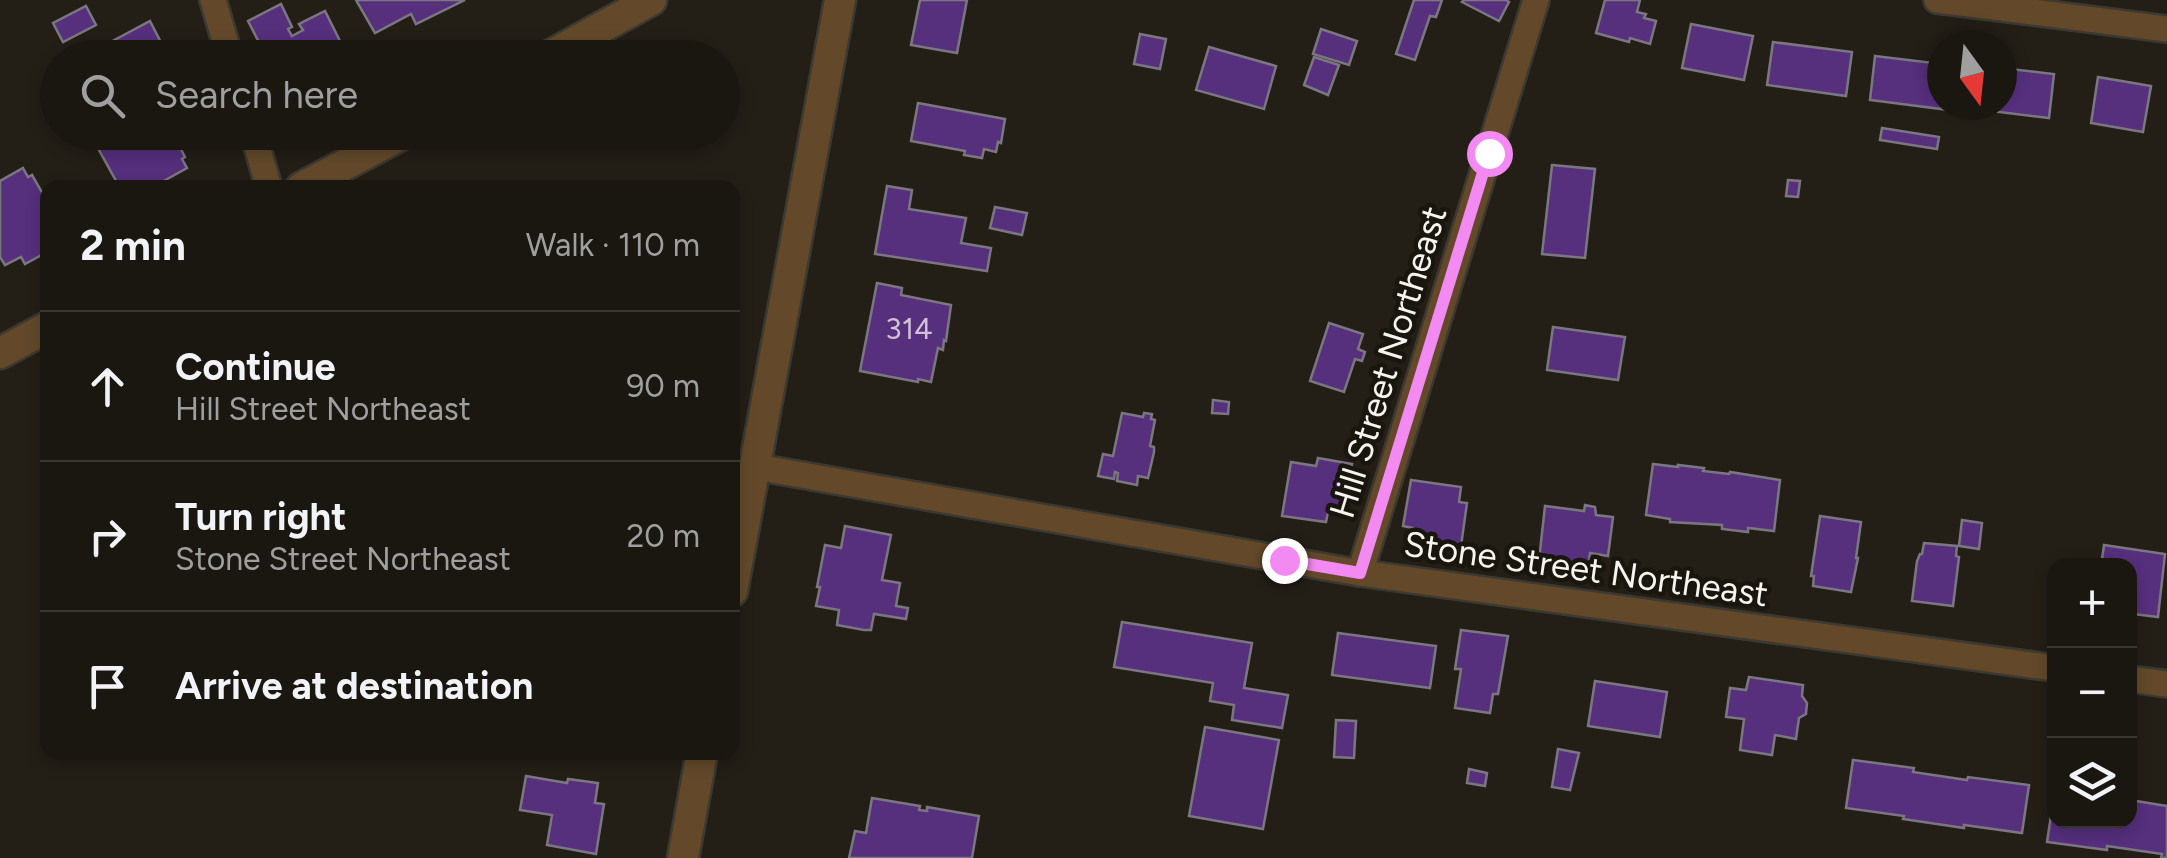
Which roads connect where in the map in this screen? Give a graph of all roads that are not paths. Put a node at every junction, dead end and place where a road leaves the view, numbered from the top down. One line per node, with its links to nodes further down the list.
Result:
1 (213, 0): 7 (street)
2 (651, 0): 8 (street)
3 (840, 0): 15 (street)
4 (1536, 0): 17 (street, Hill Street Northeast)
5 (1937, 0): 6 (street)
6 (2167, 30)
7 (225, 40)
8 (579, 40)
9 (258, 150): 11 (street)
10 (372, 150): 12 (street)
11 (267, 180)
12 (316, 180)
13 (40, 331): 14 (street)
14 (0, 353)
15 (756, 467): 16 (street); 17 (street, Stone Street Northeast)
16 (740, 550)
17 (1360, 573): 18 (street, Stone Street Northeast)
18 (2047, 667)
19 (2137, 680): 20 (street)
20 (2167, 684)
21 (700, 760): 22 (street)
22 (682, 858)

